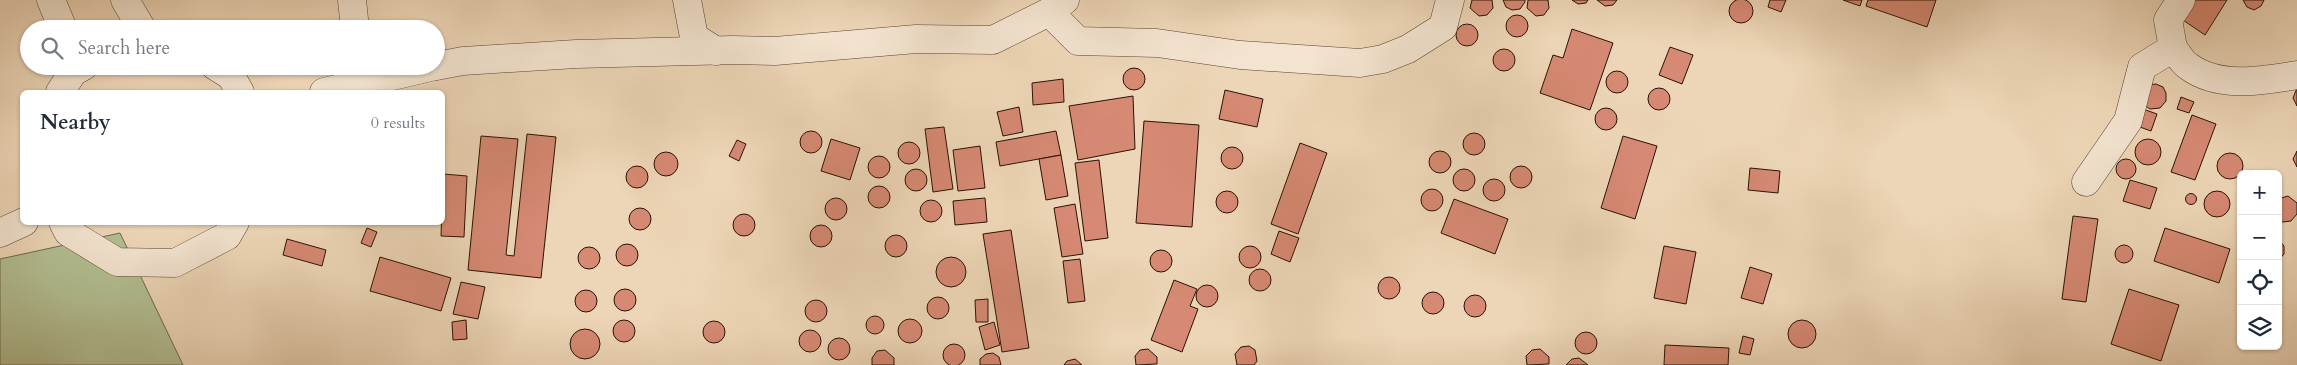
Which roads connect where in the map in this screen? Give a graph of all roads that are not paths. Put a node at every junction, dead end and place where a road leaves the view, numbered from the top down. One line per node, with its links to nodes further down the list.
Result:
1 (50, 0): 8 (street)
2 (125, 0): 9 (street)
3 (352, 0): 10 (street)
4 (687, 0): 12 (street)
5 (1450, 0): 6 (street)
6 (1057, 6): 12 (street)
7 (2168, 7): 11 (street)
8 (59, 20)
9 (137, 20)
10 (354, 20)
11 (2173, 48): 17 (street); 21 (street)
12 (716, 51): 13 (street)
13 (445, 64)
14 (71, 75): 18 (street)
15 (229, 75): 19 (street)
16 (356, 75): 20 (street)
17 (2297, 75)
18 (61, 90)
19 (239, 90)
20 (328, 90)
21 (2086, 182)
22 (20, 224): 25 (street)
23 (64, 225): 24 (street)
24 (233, 225)
25 (0, 234)

